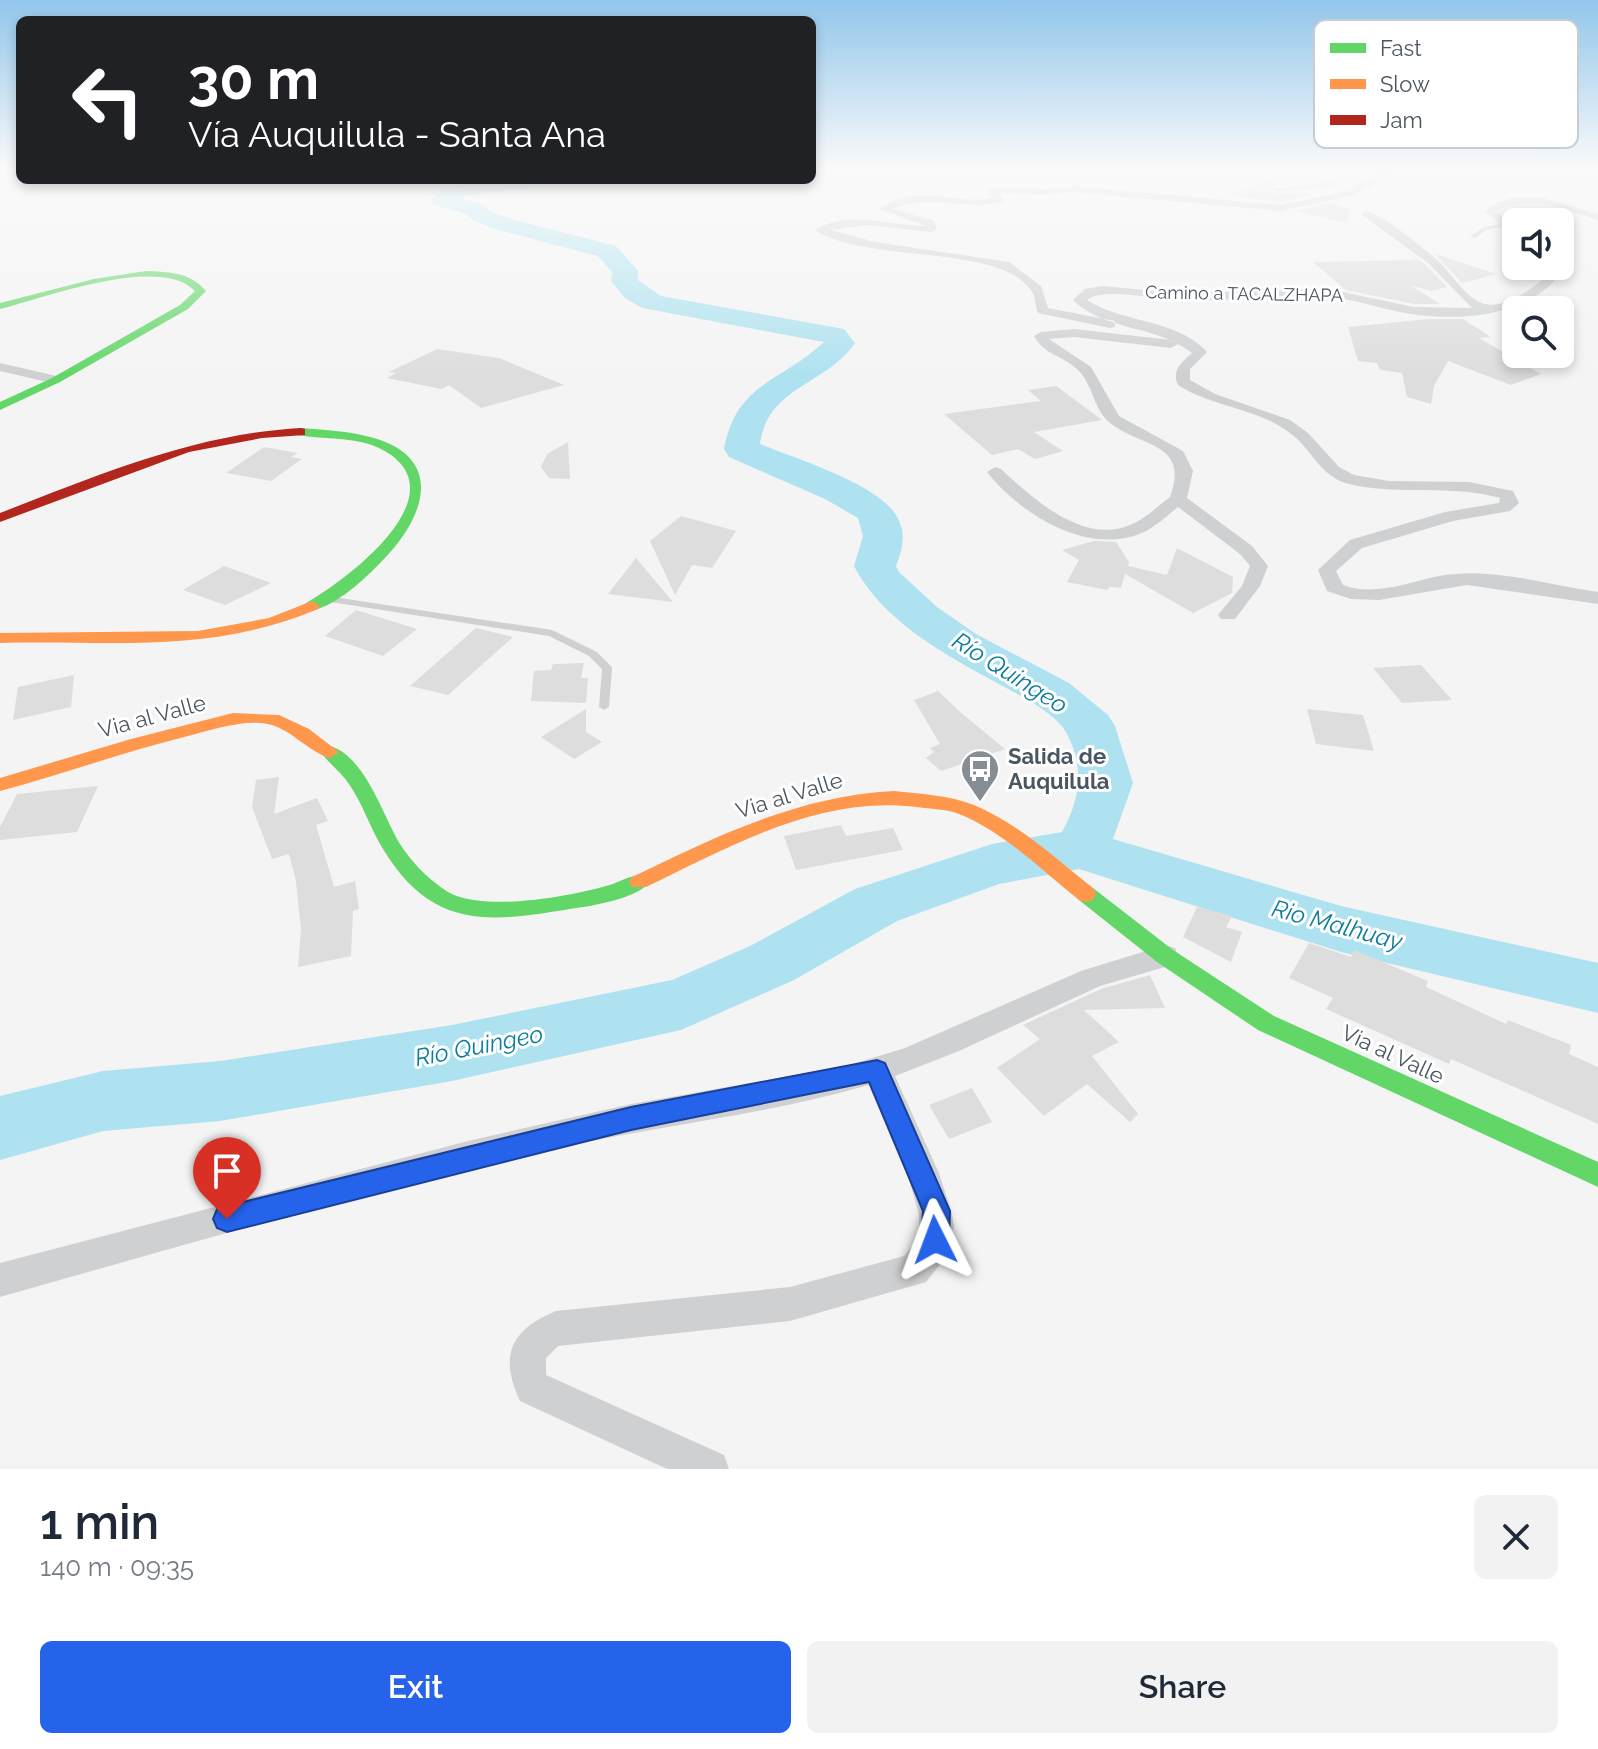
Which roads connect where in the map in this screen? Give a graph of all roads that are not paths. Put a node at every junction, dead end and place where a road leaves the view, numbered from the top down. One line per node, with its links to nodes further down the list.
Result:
1 (851, 239): 6 (street)
2 (1401, 239): 5 (street)
3 (1548, 280): 5 (street, Camino a TACALZHAPA)
4 (0, 306): 9 (main road)
5 (1489, 309): 7 (street, Camino a TACALZHAPA)
6 (1163, 341): 7 (street); 12 (street)
7 (1200, 352): 14 (street)
8 (0, 367): 9 (street)
9 (56, 380): 10 (main road)
10 (0, 406)
11 (995, 472): 12 (street)
12 (1178, 499): 16 (street)
13 (0, 518): 15 (main road)
14 (1598, 598)
15 (326, 599): 17 (main road); 18 (lane)
16 (1228, 615)
17 (0, 638)
18 (604, 707)
19 (0, 785): 20 (main road, Via al Valle)
20 (1153, 948): 21 (street); 22 (main road, Via al Valle)
21 (877, 1070): 23 (street); 24 (street)
22 (1598, 1175)
23 (0, 1280)
24 (710, 1469)

